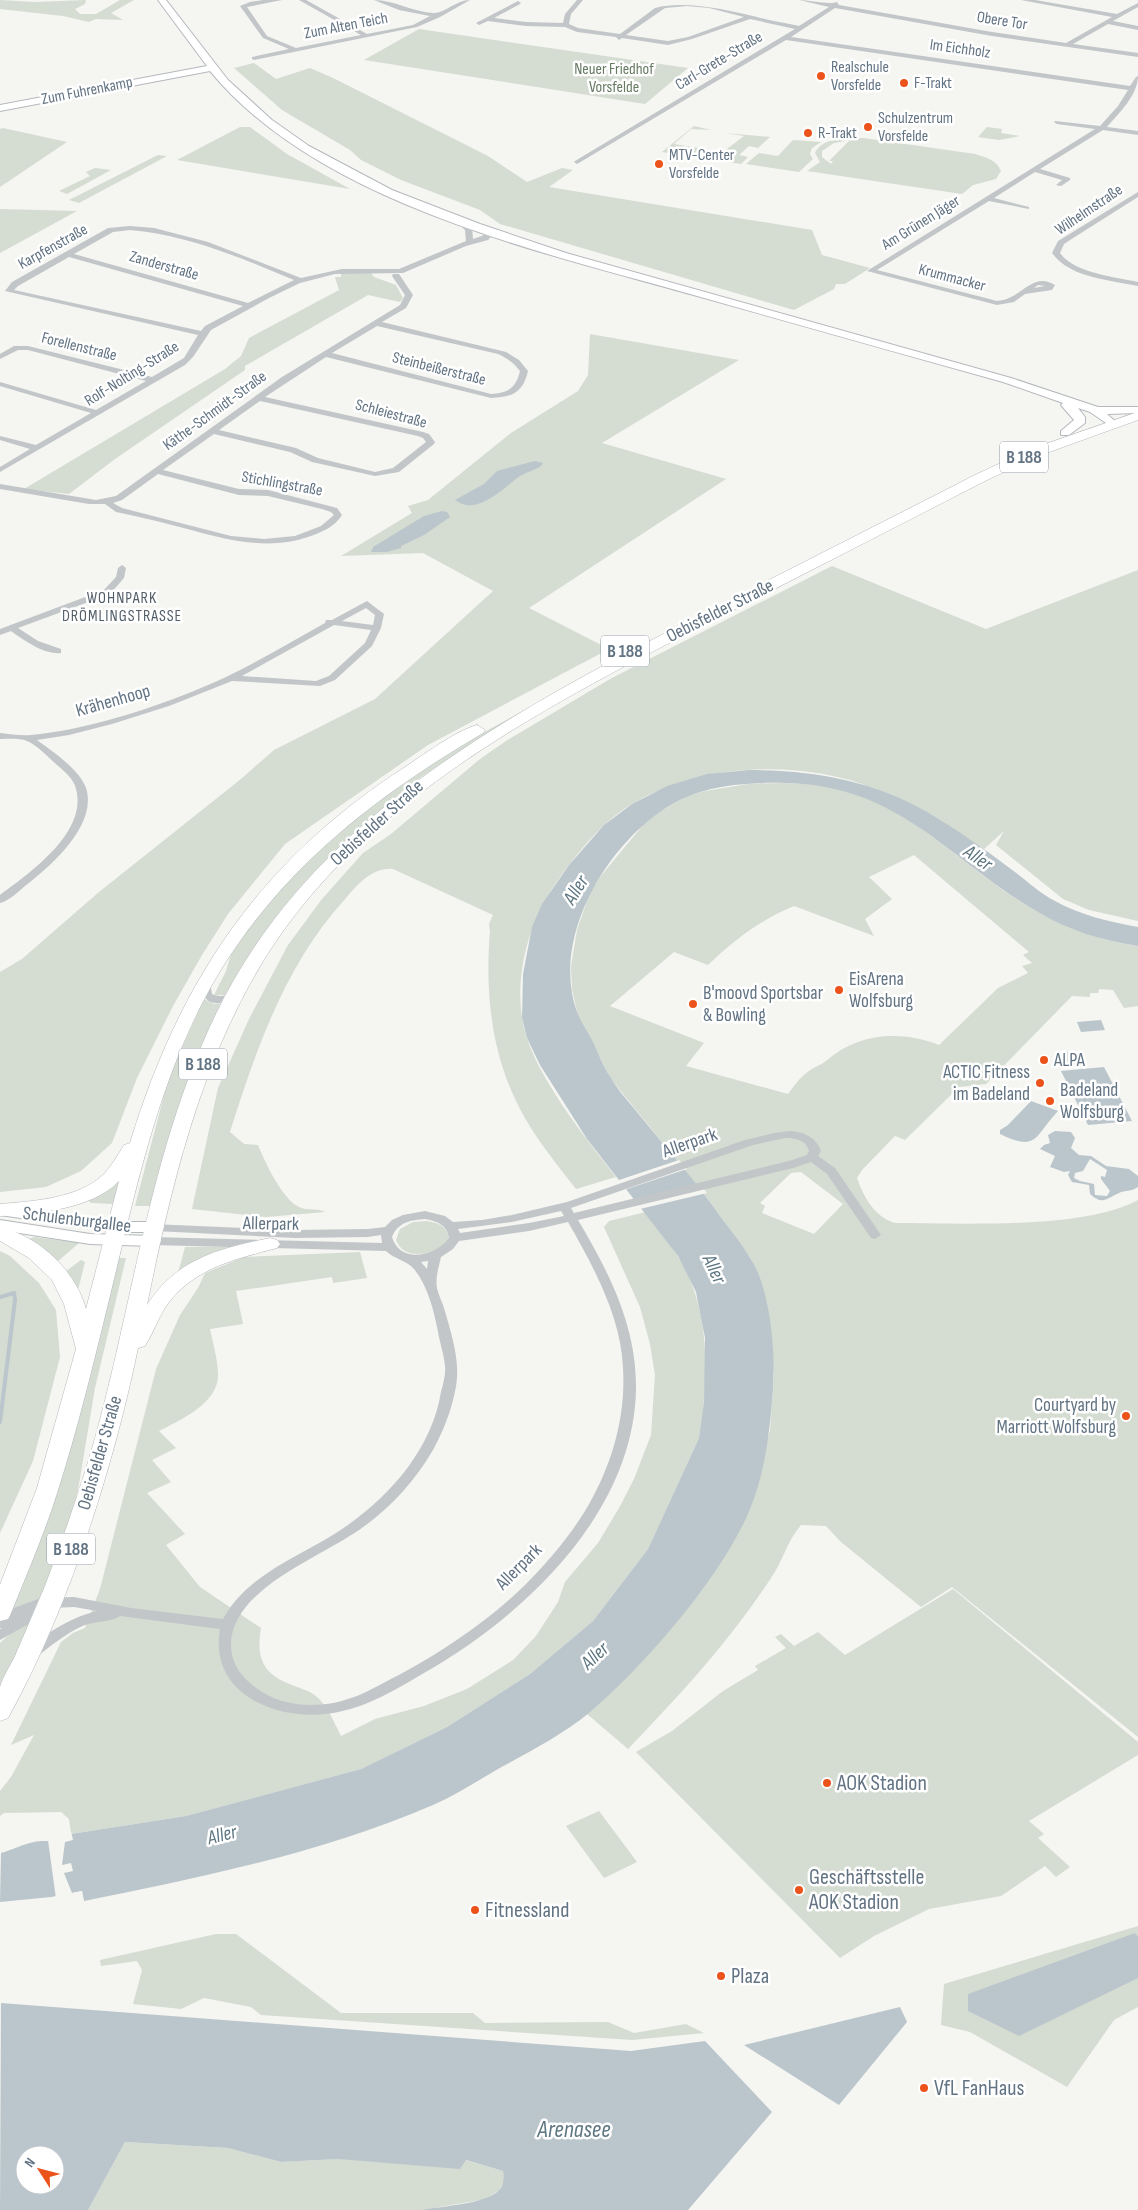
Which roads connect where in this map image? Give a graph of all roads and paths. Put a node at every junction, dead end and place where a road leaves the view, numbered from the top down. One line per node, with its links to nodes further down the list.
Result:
1 (279, 0): 26 (street)
2 (302, 0): 22 (street)
3 (377, 0): 13 (street)
4 (467, 0): 13 (street, Zum Alten Teich)
5 (580, 0): 19 (street)
6 (802, 0): 11 (street, Obere Tor)
7 (848, 0): 11 (street, Carl-Grete-Straße)
8 (1024, 0): 14 (street)
9 (165, 1): 27 (main road)
10 (518, 3): 16 (street)
11 (835, 5): 20 (street, Carl-Grete-Straße); 25 (street, Obere Tor)
12 (1138, 5): 14 (street)
13 (438, 16): 22 (street, Zum Alten Teich)
14 (1118, 16): 17 (street)
15 (751, 17): 20 (street); 23 (street); 23 (street)
16 (488, 19): 18 (street); 19 (street)
17 (1108, 22): 21 (street); 25 (street)
18 (480, 23)
19 (566, 25): 23 (street)
20 (801, 28): 24 (street, Carl-Grete-Straße)
21 (1138, 28)
22 (366, 36): 26 (street, Zum Alten Teich)
23 (619, 38)
24 (785, 38): 34 (street, Im Eichholz); 39 (street, Carl-Grete-Straße)
25 (1066, 45): 28 (street, Obere Tor)
26 (296, 50): 29 (street, Zum Alten Teich)
27 (201, 54): 30 (main road); 31 (main road)
28 (1138, 56)
29 (254, 58)
30 (212, 68): 31 (main road, Zum Fuhrenkamp); 32 (main road, Zum Fuhrenkamp); 45 (main road)
31 (192, 70): 32 (main road, Zum Fuhrenkamp)
32 (173, 75): 35 (main road, Zum Fuhrenkamp)
33 (1138, 78): 34 (street, Am Grünen Jäger)
34 (1131, 88): 37 (street, Am Grünen Jäger)
35 (0, 108)
36 (1057, 122): 37 (street)
37 (1102, 128): 38 (street); 40 (street, Am Grünen Jäger)
38 (1138, 133)
39 (577, 162)
40 (1034, 170): 41 (street); 43 (street, Am Grünen Jäger)
41 (1059, 185)
42 (1138, 194): 52 (street, Wilhelmstraße)
43 (987, 198): 44 (street, Am Grünen Jäger); 49 (street, Am Grünen Jäger)
44 (1026, 208)
45 (457, 219): 46 (main road); 47 (street)
46 (492, 232): 47 (street); 61 (main road)
47 (466, 242): 50 (street)
48 (68, 254): 51 (street, Karpfenstraße); 54 (street, Zanderstraße); 56 (street, Karpfenstraße)
49 (870, 271): 53 (street, Krummacker)
50 (398, 273): 51 (street, Rolf-Nolting-Straße); 55 (street, Käthe-Schmidt-Straße)
51 (300, 280): 54 (street, Rolf-Nolting-Straße)
52 (1137, 283)
53 (1024, 292)
54 (251, 306): 56 (street, Rolf-Nolting-Straße)
55 (375, 323): 57 (street, Käthe-Schmidt-Straße); 57 (street, Steinbeißerstraße)
56 (201, 333): 59 (street, Rolf-Nolting-Straße)
57 (325, 354): 62 (street, Käthe-Schmidt-Straße)
58 (0, 357): 59 (street, Forellenstraße)
59 (153, 380): 65 (street, Rolf-Nolting-Straße)
60 (0, 384): 65 (street)
61 (1047, 395): 63 (main road); 67 (main road)
62 (258, 398): 68 (street, Käthe-Schmidt-Straße); 68 (street, Schleiestraße)
63 (1067, 405): 67 (main road); 69 (main road)
64 (1138, 410): 67 (main road, B 188)
65 (98, 413): 71 (street, Rolf-Nolting-Straße)
66 (1138, 416): 67 (main road)
67 (1103, 421): 69 (main road, B 188); 87 (main road, Oebisfelder Straße / B 188)
68 (212, 432): 73 (street, Käthe-Schmidt-Straße)
69 (1065, 434): 86 (main road, Oebisfelder Straße / B 188)
70 (0, 438): 71 (street)
71 (37, 448): 72 (street, Rolf-Nolting-Straße)
72 (0, 470)
73 (157, 471): 75 (street, Käthe-Schmidt-Straße); 75 (street, Stichlingstraße)
74 (0, 486): 75 (street)
75 (108, 503)
76 (122, 568): 78 (street)
77 (330, 622): 79 (street); 79 (street, Krähenhoop); 82 (street, Krähenhoop)
78 (12, 628): 80 (street); 81 (street)
79 (377, 628): 82 (street, Krähenhoop)
80 (0, 632)
81 (58, 651)
82 (231, 678): 84 (street, Krähenhoop)
83 (0, 736): 84 (street, Krähenhoop)
84 (29, 738): 85 (street)
85 (0, 900)
86 (205, 982): 87 (street); 88 (main road, Oebisfelder Straße / B 188)
87 (234, 996): 97 (main road, Oebisfelder Straße / B 188)
88 (143, 1128): 90 (main road); 96 (main road, B 188)
89 (812, 1157): 91 (street, Allerpark); 91 (street, Allerpark); 98 (street, Allerpark)
90 (0, 1210): 96 (main road, Schulenburgallee)
91 (568, 1213): 93 (street, Allerpark); 99 (street, Allerpark); 112 (street, Allerpark)
92 (0, 1224): 96 (main road, Schulenburgallee)
93 (451, 1226): 94 (street, Allerpark); 99 (street)
94 (388, 1230): 97 (street, Allerpark); 101 (street)
95 (0, 1233): 106 (main road)
96 (114, 1233): 97 (main road, Schulenburgallee); 105 (main road, B 188)
97 (153, 1234): 100 (street, Allerpark); 107 (main road, Oebisfelder Straße / B 188)
98 (875, 1235)
99 (455, 1238): 102 (street)
100 (270, 1244): 101 (street, Allerpark); 107 (main road)
101 (390, 1247): 103 (street, Allerpark)
102 (435, 1256): 103 (street); 104 (street, Allerpark)
103 (409, 1258): 104 (street, Allerpark)
104 (430, 1286): 112 (street, Allerpark)
105 (98, 1300): 106 (main road, B 188)
106 (85, 1351): 109 (main road, B 188)
107 (120, 1382): 108 (main road, Oebisfelder Straße / B 188)
108 (50, 1604): 110 (street); 111 (street); 113 (street); 114 (main road, Oebisfelder Straße / B 188)
109 (0, 1613)
110 (131, 1613): 112 (street); 114 (street)
111 (0, 1623)
112 (228, 1625)
113 (0, 1635)
114 (28, 1655): 115 (main road, Oebisfelder Straße / B 188)
115 (0, 1712)

